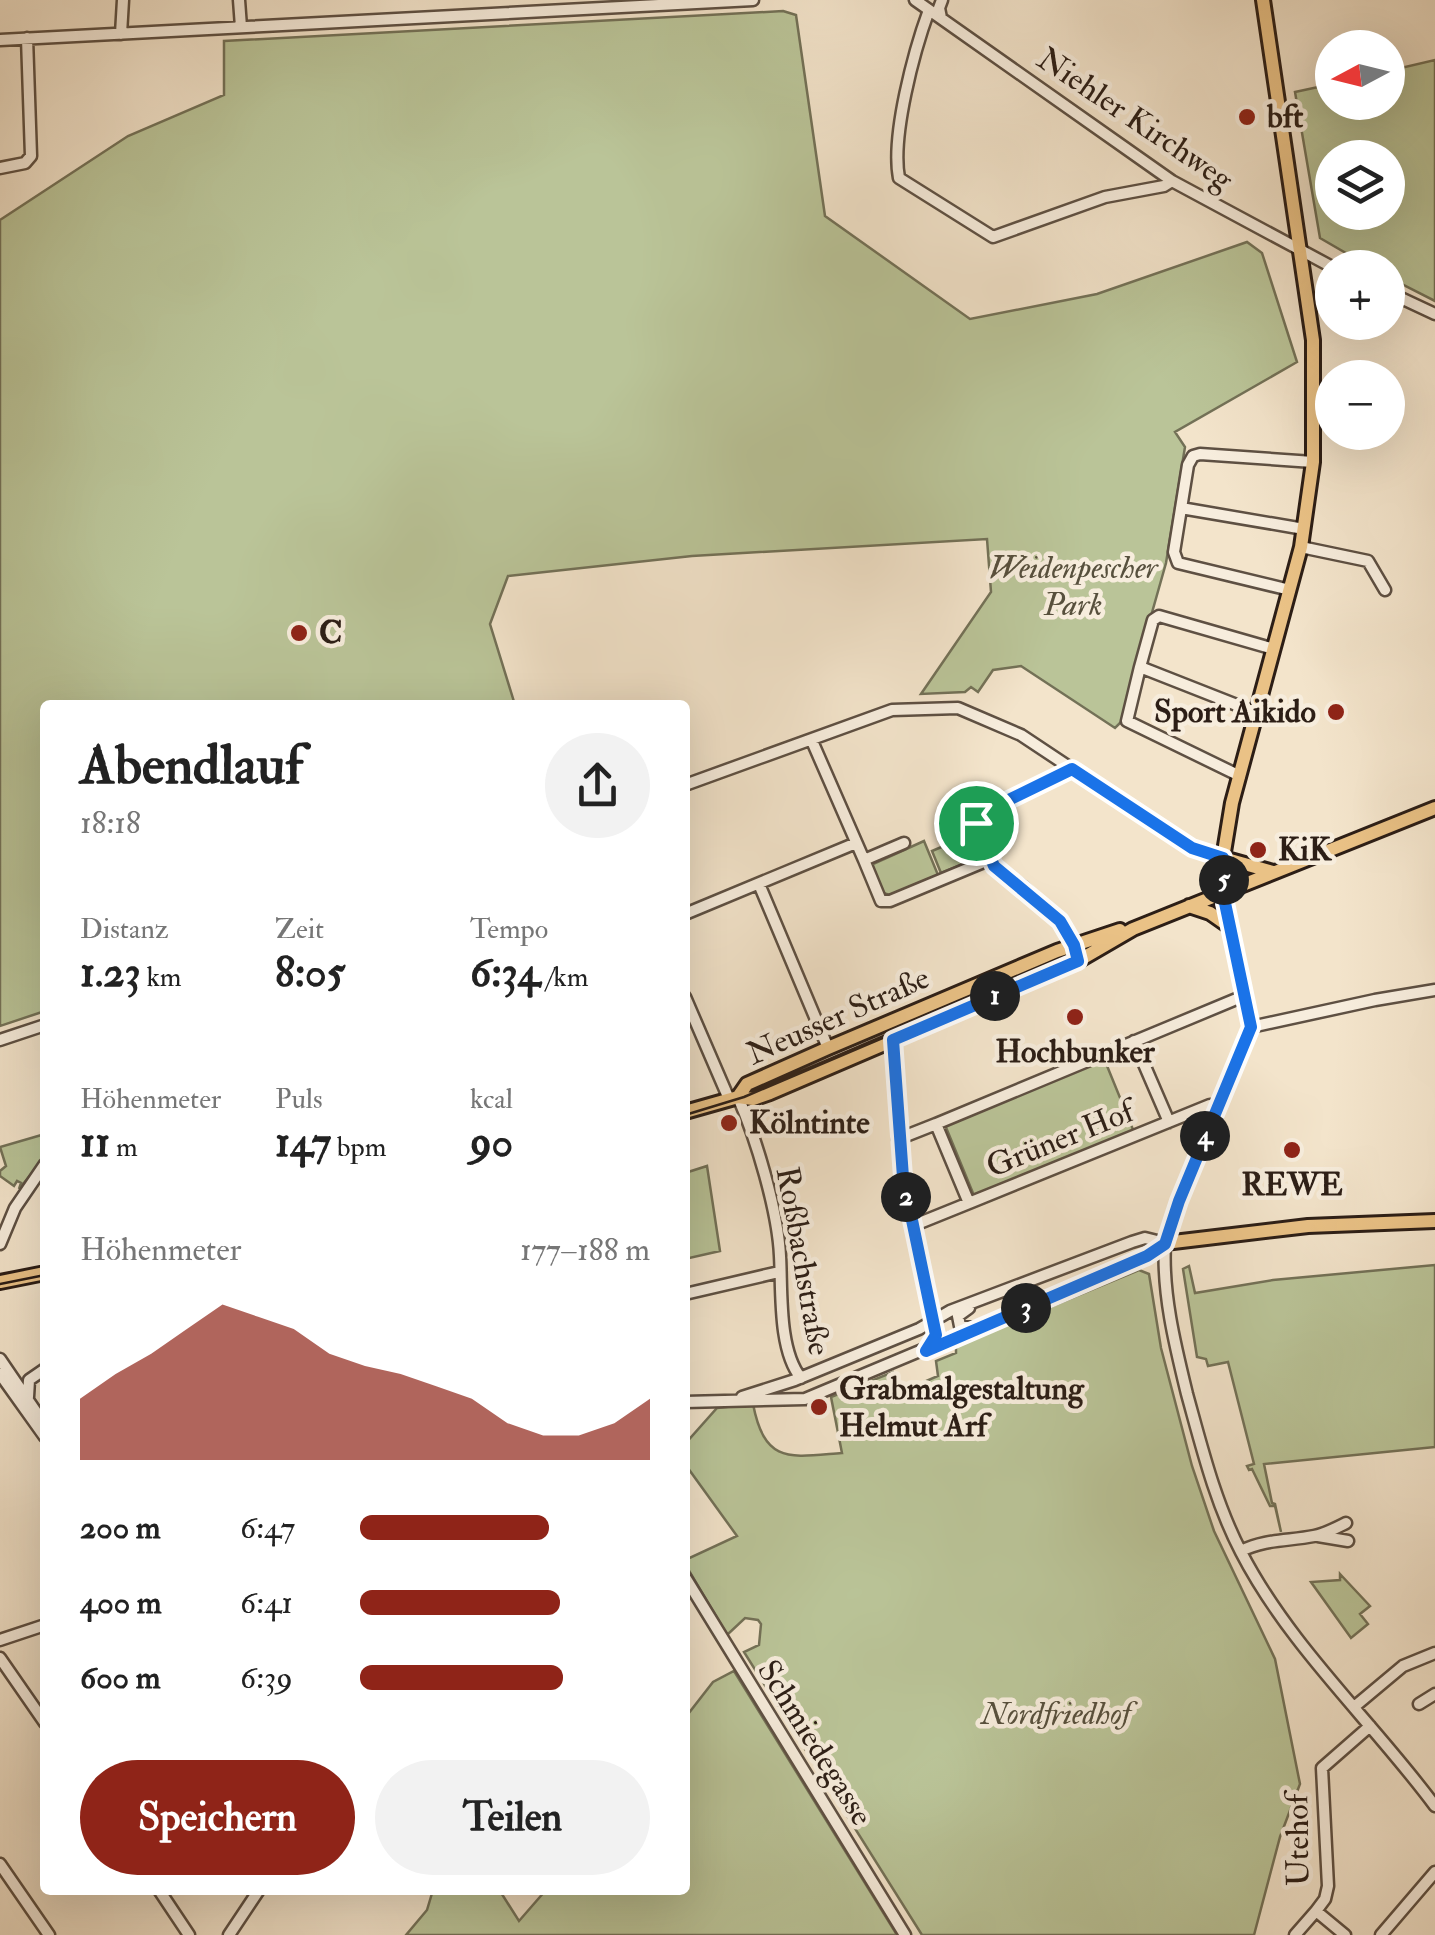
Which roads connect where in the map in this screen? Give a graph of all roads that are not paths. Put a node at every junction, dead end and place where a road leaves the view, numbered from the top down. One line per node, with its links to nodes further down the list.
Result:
1 (123, 0): 12 (street)
2 (239, 0): 11 (street)
3 (753, 0): 8 (street)
4 (914, 0): 9 (street, Niehler Kirchweg)
5 (942, 0): 10 (street)
6 (1263, 0): 17 (main road)
7 (616, 3): 8 (street); 11 (street)
8 (645, 3)
9 (929, 10): 10 (street, Niehler Kirchweg); 16 (street)
10 (941, 18): 16 (street, Niehler Kirchweg)
11 (241, 27): 12 (street)
12 (121, 34): 13 (street)
13 (27, 38): 14 (street); 15 (street)
14 (0, 40)
15 (0, 168)
16 (1172, 181): 17 (street, Niehler Kirchweg)
17 (1302, 252): 18 (street, Niehler Kirchweg); 21 (main road)
18 (1315, 258)
19 (1405, 300): 20 (street)
20 (1435, 314)
21 (1313, 462): 22 (street); 23 (main road)
22 (1181, 508): 23 (street); 25 (street)
23 (1304, 529): 24 (main road)
24 (1301, 547): 25 (main road); 26 (street)
25 (1290, 590): 27 (main road)
26 (1385, 590)
27 (1274, 649): 28 (street); 29 (main road)
28 (1140, 668): 29 (street); 32 (street)
29 (1257, 713): 32 (main road)
30 (812, 741): 31 (street); 33 (street); 35 (street)
31 (1072, 769): 37 (street); 38 (street)
32 (1240, 776): 37 (main road)
33 (690, 783)
34 (1435, 808): 40 (main road, Neusser Straße)
35 (856, 844): 39 (street); 41 (street)
36 (904, 844): 39 (street)
37 (1223, 858): 40 (main road); 42 (main road)
38 (991, 859): 39 (street); 47 (street)
39 (864, 860)
40 (1274, 872): 42 (main road, Neusser Straße)
41 (759, 884): 44 (street); 57 (street)
42 (1223, 892): 43 (main road, Neusser Straße); 45 (main road)
43 (1189, 906): 45 (main road); 46 (main road, Neusser Straße)
44 (690, 912)
45 (1230, 927): 50 (main road)
46 (1132, 929): 47 (main road, Neusser Straße); 48 (main road, Neusser Straße)
47 (1074, 945): 48 (street); 57 (main road, Neusser Straße)
48 (1078, 961): 55 (main road, Neusser Straße)
49 (1435, 990): 53 (street)
50 (1246, 995): 53 (main road); 56 (street, Grüner Hof)
51 (690, 1009): 60 (street, Roßbachstraße)
52 (40, 1027): 54 (street)
53 (1251, 1027): 61 (main road)
54 (0, 1040)
55 (893, 1040): 58 (main road, Neusser Straße); 59 (street)
56 (1134, 1041): 63 (street, Grüner Hof); 64 (street, Grüner Hof)
57 (828, 1048): 60 (main road, Neusser Straße)
58 (874, 1049): 59 (street); 60 (main road, Neusser Straße)
59 (893, 1069): 65 (street)
60 (734, 1098): 62 (main road, Neusser Straße); 72 (street, Roßbachstraße)
61 (1217, 1107): 63 (street, Grüner Hof); 71 (main road)
62 (690, 1111)
63 (1169, 1122): 67 (street, Grüner Hof)
64 (936, 1124): 65 (street, Grüner Hof); 67 (street, Grüner Hof)
65 (898, 1139): 69 (street)
66 (40, 1171): 70 (street)
67 (969, 1203): 69 (street, Grüner Hof)
68 (1435, 1221): 71 (main road)
69 (912, 1226): 77 (street)
70 (0, 1244)
71 (1165, 1244): 76 (street); 78 (street); 94 (street)
72 (779, 1272): 75 (street); 84 (street, Roßbachstraße)
73 (40, 1273): 74 (main road)
74 (0, 1280)
75 (690, 1293)
76 (981, 1298): 77 (street); 78 (street)
77 (932, 1321): 79 (street); 80 (street); 84 (street)
78 (980, 1327): 79 (street)
79 (960, 1336): 80 (street)
80 (926, 1351): 86 (street)
81 (0, 1359): 85 (street)
82 (40, 1373): 85 (street)
83 (0, 1374): 90 (street)
84 (798, 1379): 86 (street, Roßbachstraße); 87 (street)
85 (28, 1398): 89 (street)
86 (805, 1399): 87 (street)
87 (728, 1400): 88 (street)
88 (690, 1402)
89 (40, 1417)
90 (40, 1430)
91 (1346, 1524): 92 (street)
92 (1317, 1536): 93 (street); 94 (street)
93 (1348, 1540)
94 (1240, 1552): 102 (street)
95 (690, 1585): 115 (street, Schmiedegasse)
96 (40, 1627): 97 (street)
97 (0, 1640)
98 (1435, 1654): 102 (street)
99 (0, 1658): 103 (street)
100 (1435, 1694): 101 (street)
101 (1419, 1704)
102 (1354, 1707): 104 (street)
103 (40, 1716)
104 (1370, 1726): 105 (street); 110 (street, Utehof)
105 (1435, 1806)
106 (0, 1864): 111 (street)
107 (1435, 1872): 118 (street)
108 (162, 1895): 113 (street)
109 (256, 1895): 114 (street)
110 (1316, 1912): 116 (street); 117 (street)
111 (46, 1931): 112 (street)
112 (31, 1935)
113 (190, 1935)
114 (230, 1935)
115 (905, 1935)
116 (1295, 1935)
117 (1345, 1935)
118 (1380, 1935)

